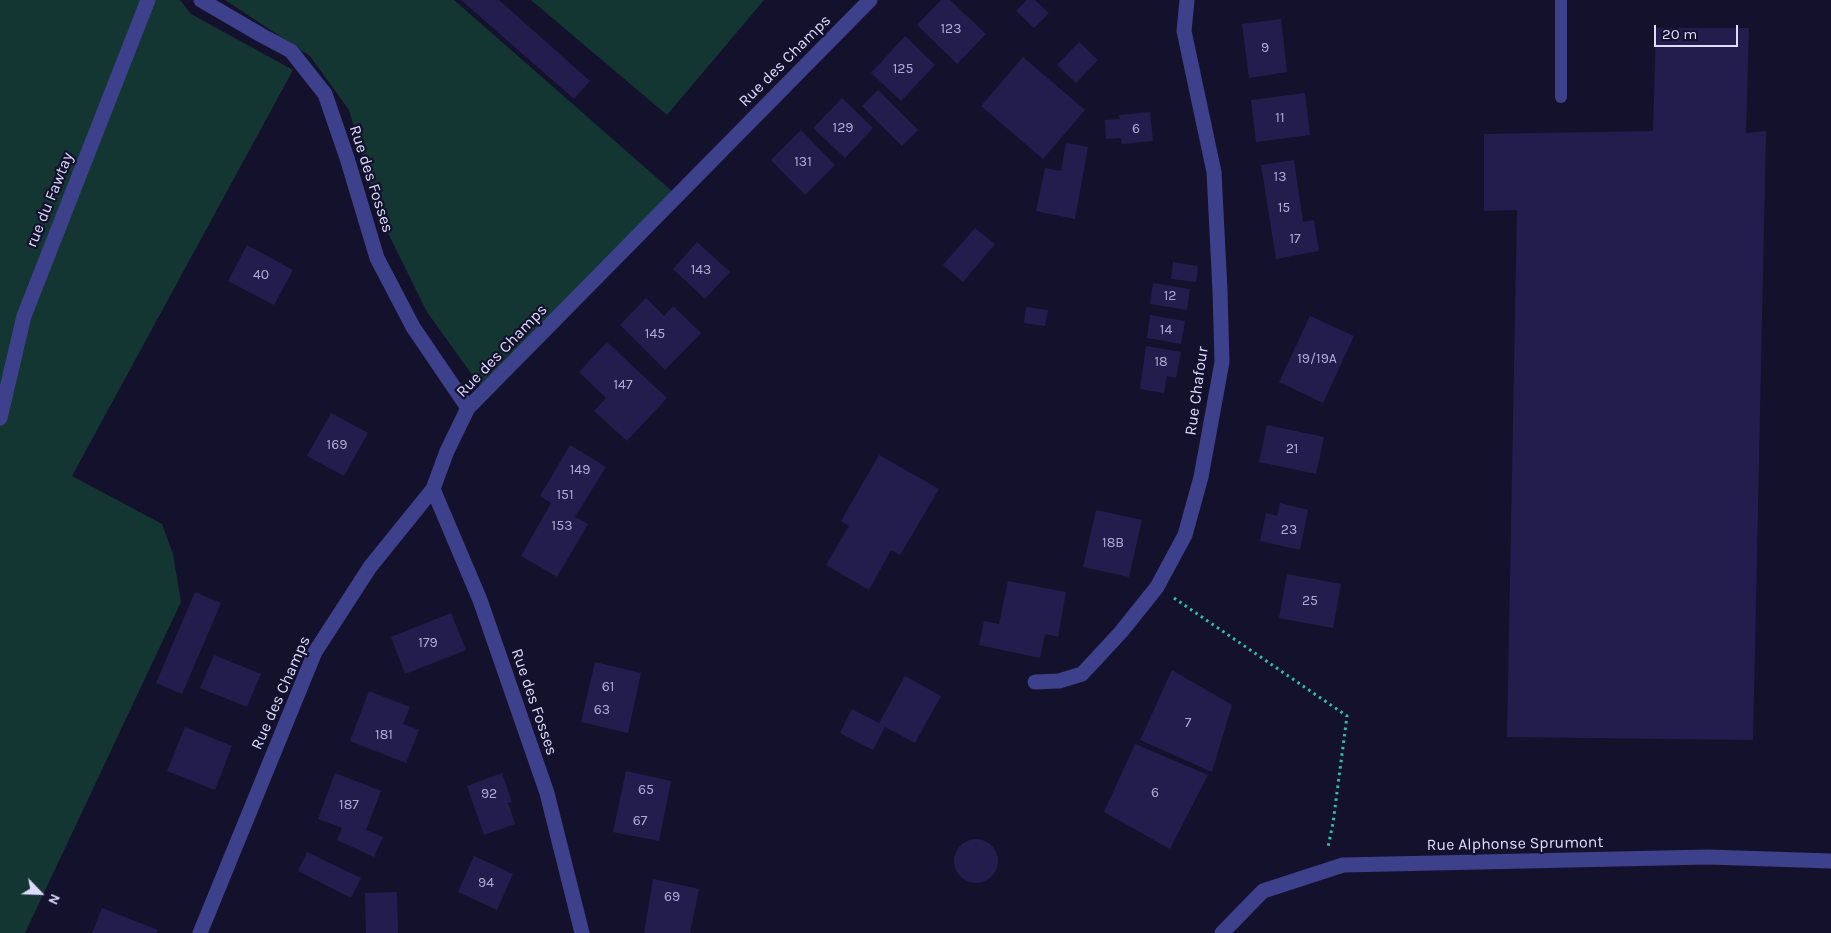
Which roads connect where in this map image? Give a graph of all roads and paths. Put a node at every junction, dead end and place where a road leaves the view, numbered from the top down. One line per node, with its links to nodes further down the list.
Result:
1 (148, 0): 8 (street, rue du Fawtay)
2 (201, 0): 7 (street, Rue des Fosses)
3 (870, 0): 7 (street, Rue des Champs)
4 (1187, 0): 10 (street, Rue Chafour)
5 (1560, 0): 6 (lane)
6 (1561, 97)
7 (468, 408): 9 (street, Rue des Champs)
8 (0, 418)
9 (433, 489): 14 (street, Rue des Champs); 15 (street, Rue des Fosses)
10 (1157, 587): 11 (street, Rue Chafour); 13 (path)
11 (1035, 682)
12 (1831, 860): 13 (street, Rue Alphonse Sprumont)
13 (1324, 871): 16 (street, Rue Alphonse Sprumont)
14 (200, 933)
15 (582, 933)
16 (1222, 933)

